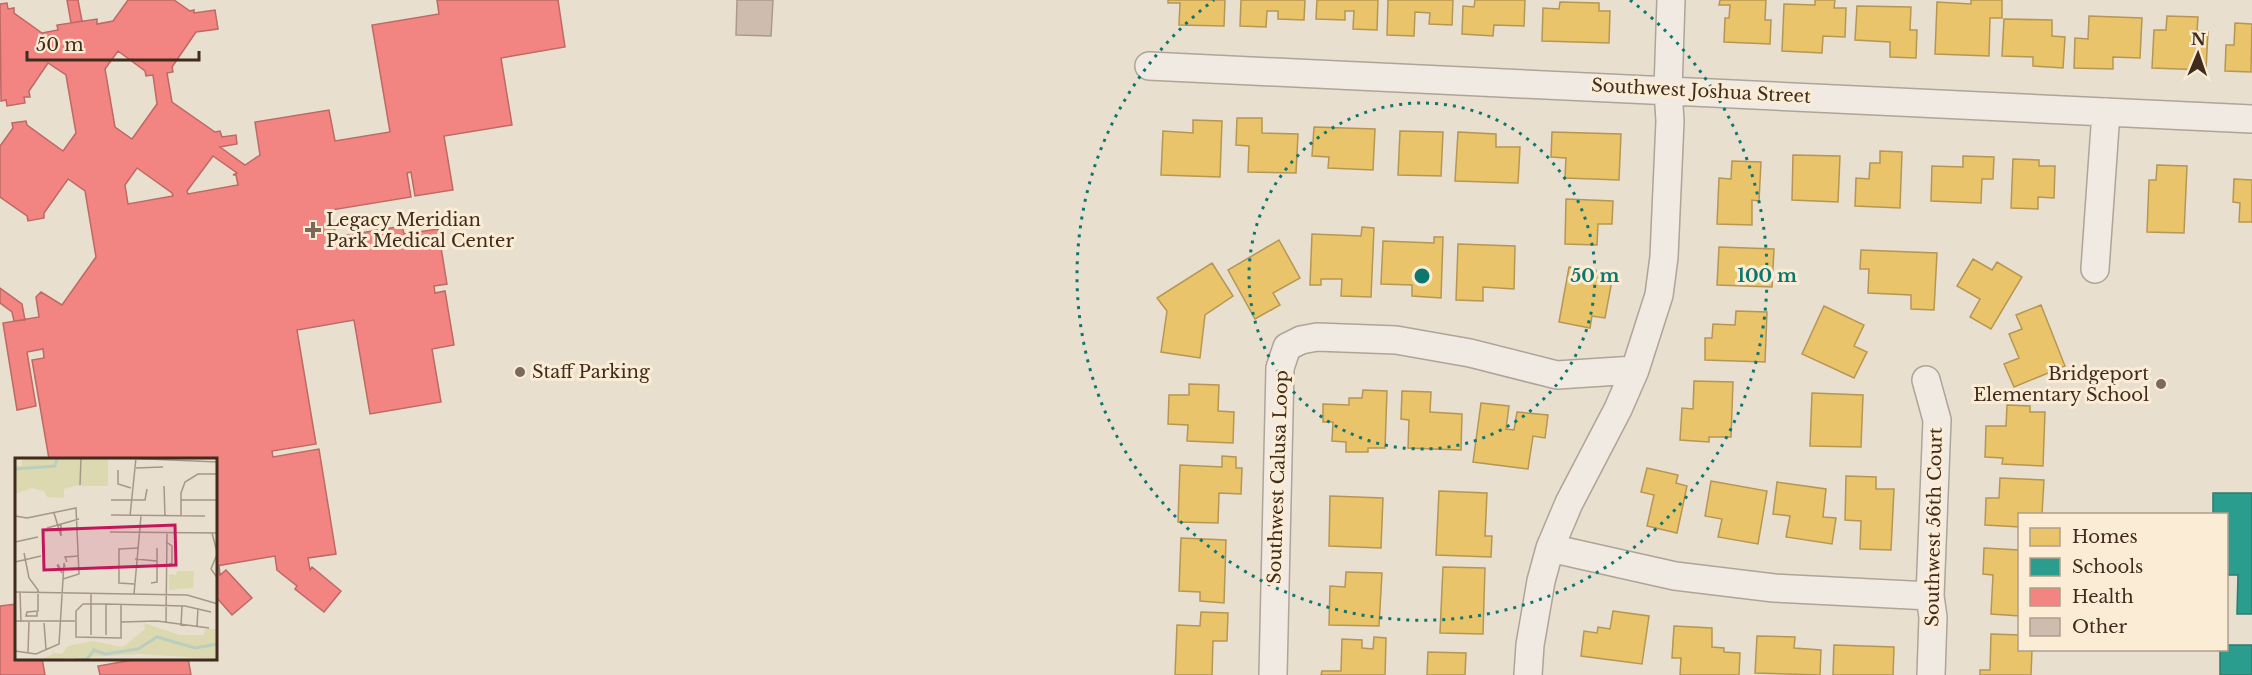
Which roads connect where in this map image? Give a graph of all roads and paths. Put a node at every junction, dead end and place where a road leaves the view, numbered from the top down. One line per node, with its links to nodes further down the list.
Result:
1 (1671, 0): 3 (street)
2 (1149, 66): 3 (street, Southwest Joshua Street)
3 (1668, 90): 4 (street, Southwest Joshua Street); 7 (street)
4 (2106, 112): 5 (street, Southwest Joshua Street); 6 (street)
5 (2252, 119)
6 (2095, 269)
7 (1635, 370): 9 (street); 11 (street, Southwest Calusa Loop)
8 (1926, 380): 10 (street, Southwest 56th Court)
9 (1550, 548): 10 (street); 12 (street)
10 (1930, 596): 13 (street, Southwest 56th Court)
11 (1273, 675)
12 (1528, 675)
13 (1931, 675)

